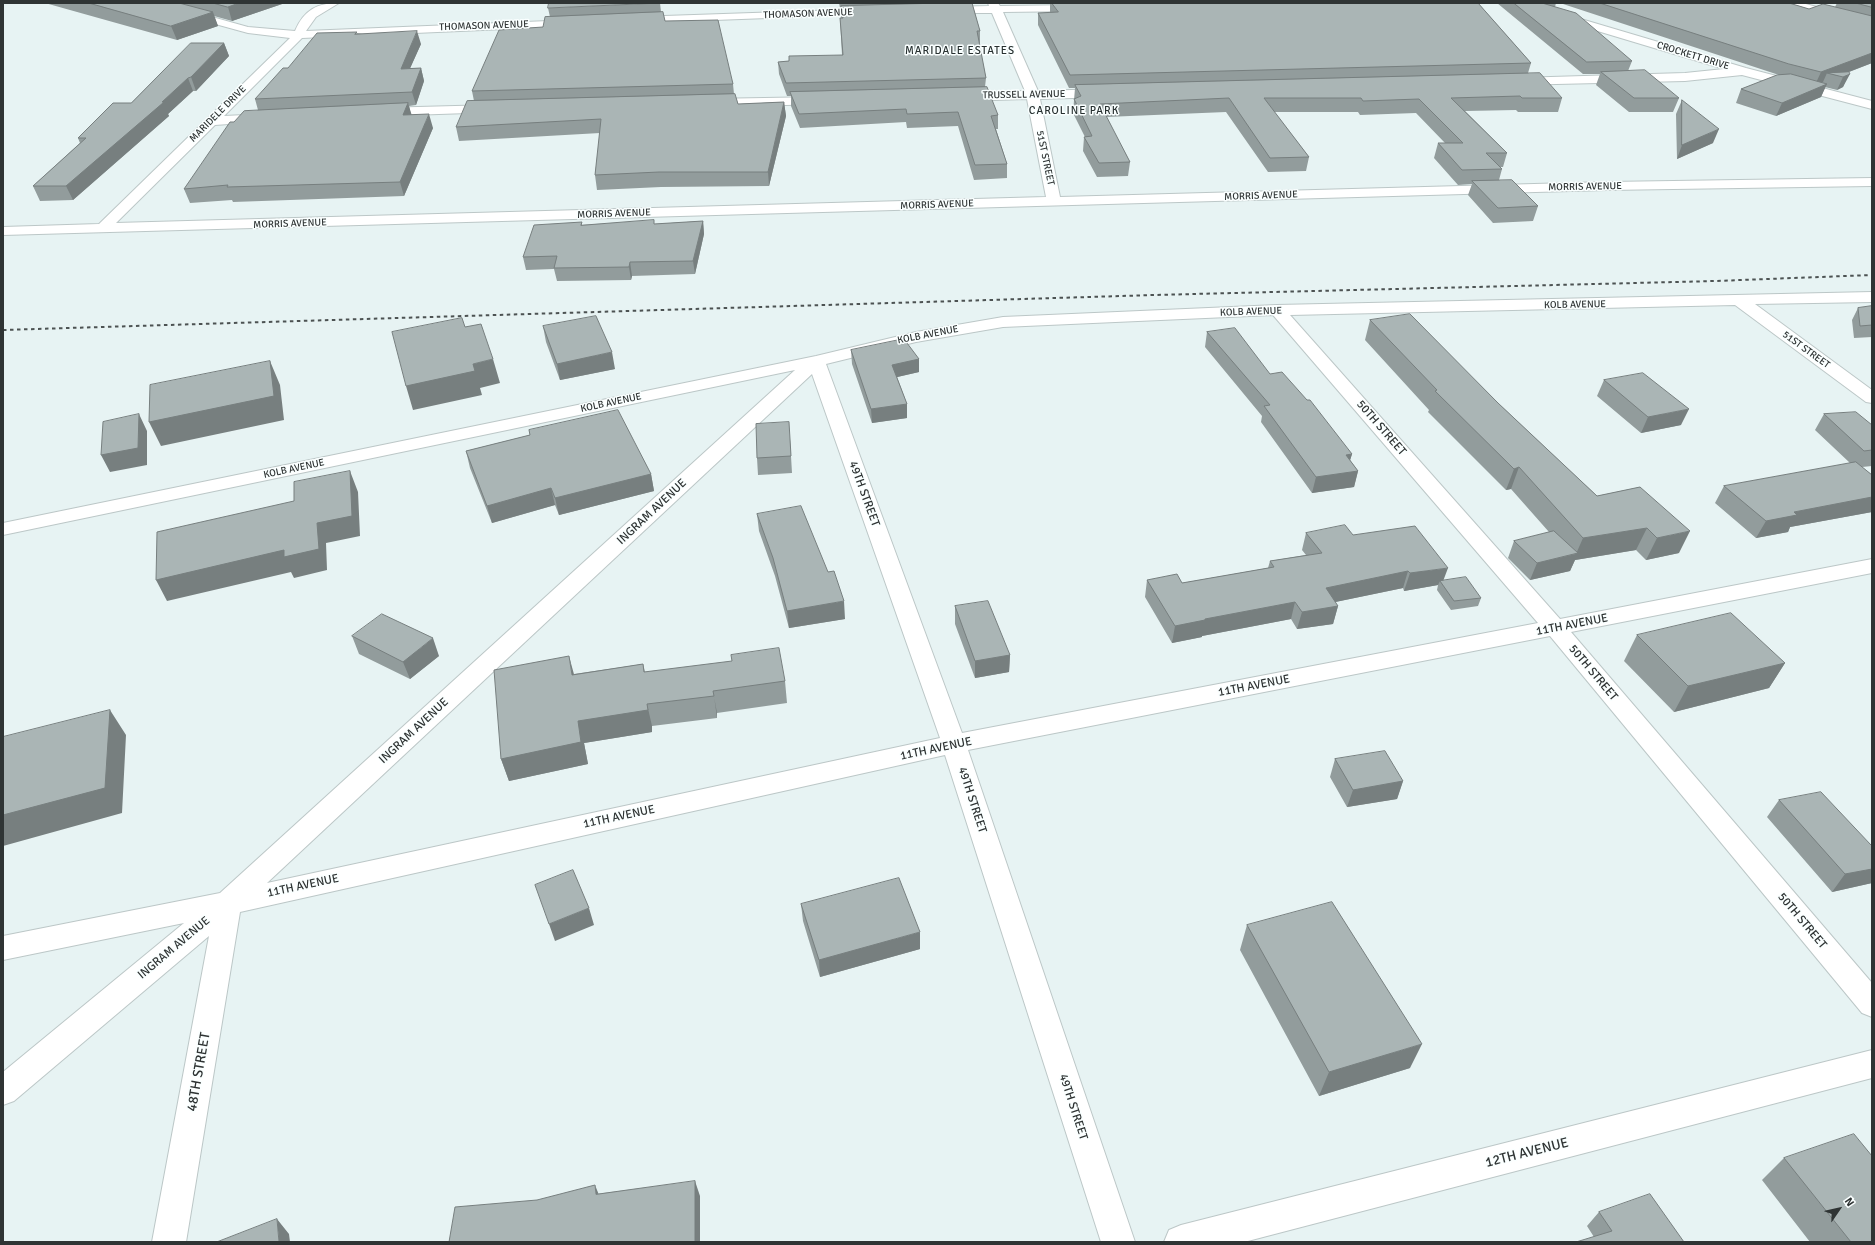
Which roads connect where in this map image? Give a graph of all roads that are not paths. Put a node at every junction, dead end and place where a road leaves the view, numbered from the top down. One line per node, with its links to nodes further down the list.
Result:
1 (150, 3): 12 (street)
2 (334, 3): 12 (street, MARIDELE DRIVE)
3 (1515, 3): 13 (street, CROCKETT DRIVE)
4 (1789, 3): 11 (street)
5 (993, 6): 6 (street); 7 (street); 16 (street, 51ST STREET)
6 (1089, 8)
7 (931, 10)
8 (883, 12): 9 (street, THOMASON AVENUE)
9 (624, 21)
10 (584, 22): 12 (street, THOMASON AVENUE)
11 (1872, 25)
12 (299, 35): 24 (street, MARIDELE DRIVE)
13 (1742, 70): 14 (street); 20 (street, CROCKETT DRIVE)
14 (1502, 82)
15 (1120, 93): 16 (street, TRUSSELL AVENUE)
16 (1033, 95): 17 (street, TRUSSELL AVENUE); 26 (street, 51ST STREET)
17 (953, 97)
18 (833, 100): 19 (street)
19 (698, 104)
20 (1872, 105)
21 (506, 108): 22 (street)
22 (364, 113)
23 (280, 117): 24 (street)
24 (211, 121): 27 (street, MARIDELE DRIVE)
25 (1872, 182): 26 (street, MORRIS AVENUE)
26 (1054, 201): 27 (street, MORRIS AVENUE)
27 (102, 229): 28 (street, MORRIS AVENUE)
28 (3, 231)
29 (1872, 297): 30 (street, KOLB AVENUE)
30 (1740, 301): 31 (street, KOLB AVENUE); 33 (street, 51ST STREET)
31 (1277, 310): 32 (street, KOLB AVENUE); 36 (street, 50TH STREET)
32 (816, 361): 34 (street, KOLB AVENUE); 37 (street, 49TH STREET); 38 (street, INGRAM AVENUE)
33 (1872, 398)
34 (3, 529)
35 (1872, 566): 36 (street, 11TH AVENUE)
36 (1555, 628): 37 (street, 11TH AVENUE); 40 (street, 50TH STREET)
37 (954, 744): 38 (street, 11TH AVENUE); 44 (street, 49TH STREET)
38 (228, 903): 39 (street, 11TH AVENUE); 42 (street, INGRAM AVENUE); 43 (street, 48TH STREET)
39 (3, 948)
40 (1872, 1004)
41 (1872, 1064): 45 (street, 12TH AVENUE)
42 (3, 1092)
43 (170, 1242)
44 (1118, 1242)
45 (1181, 1242)

